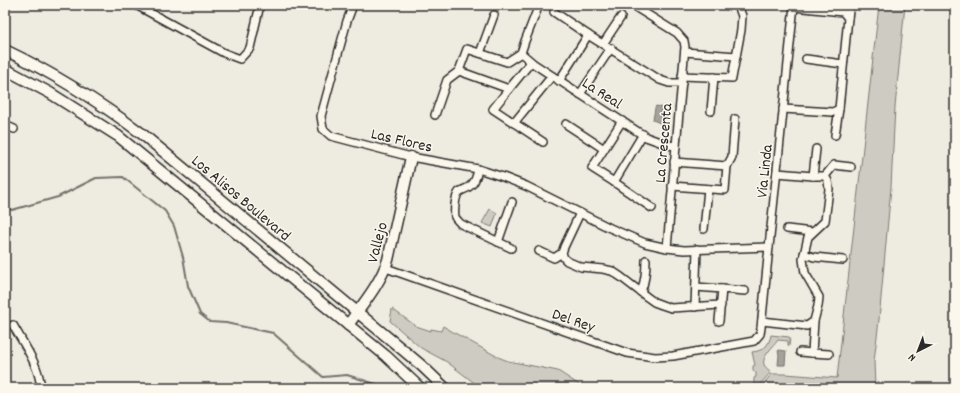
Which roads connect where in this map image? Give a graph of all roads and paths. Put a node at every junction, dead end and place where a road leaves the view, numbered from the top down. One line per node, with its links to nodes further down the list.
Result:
1 (136, 5): 2 (street)
2 (260, 5)
3 (353, 5): 49 (street, Las Flores)
4 (539, 5): 20 (street)
5 (632, 5): 18 (street, La Crescenta)
6 (734, 5): 21 (street)
7 (850, 5): 13 (street)
8 (794, 6): 9 (street); 33 (street, Via Linda)
9 (813, 7): 13 (street)
10 (554, 12): 14 (street)
11 (494, 15): 19 (street)
12 (621, 17): 15 (street)
13 (848, 18): 24 (street)
14 (588, 35): 15 (street); 29 (street)
15 (603, 44): 16 (street)
16 (610, 48): 30 (street); 32 (street)
17 (5, 50): 83 (main road, Los Alisos Boulevard)
18 (685, 52): 21 (street); 30 (street, La Crescenta)
19 (480, 53): 20 (street); 26 (street)
20 (521, 53): 23 (street, La Real)
21 (736, 56): 28 (street)
22 (806, 59): 24 (street)
23 (531, 62): 27 (street, La Real); 31 (street)
24 (843, 64): 34 (street)
25 (5, 69): 88 (main road, Los Alisos Boulevard)
26 (459, 72): 31 (street); 36 (street)
27 (552, 76): 29 (street, La Real); 39 (street)
28 (714, 77): 30 (street); 35 (street)
29 (559, 80): 32 (street, La Real)
30 (682, 80): 46 (street, La Crescenta)
31 (509, 89): 39 (street)
32 (580, 94): 38 (street, La Real)
33 (784, 108): 34 (street); 54 (street, Via Linda)
34 (839, 109): 44 (street)
35 (711, 111)
36 (435, 115)
37 (734, 119): 51 (street)
38 (622, 121): 43 (street, La Real); 47 (street)
39 (514, 123): 45 (street)
40 (566, 124): 47 (street)
41 (5, 125): 42 (street)
42 (14, 129)
43 (643, 134): 46 (street, La Real); 57 (street)
44 (835, 135)
45 (543, 142)
46 (676, 146): 50 (street, La Crescenta)
47 (604, 149): 57 (street)
48 (816, 149): 55 (street)
49 (411, 157): 53 (street, Las Flores); 76 (main road, Vallejo)
50 (674, 162): 51 (street); 58 (street, La Crescenta)
51 (727, 166): 59 (street)
52 (851, 167): 56 (street)
53 (478, 169): 62 (street, Las Flores); 66 (street)
54 (777, 173): 55 (street); 67 (street, Via Linda)
55 (813, 176): 56 (street)
56 (825, 176): 65 (street)
57 (614, 182): 61 (street)
58 (672, 186): 59 (street); 69 (street, La Crescenta)
59 (708, 189): 63 (street)
60 (512, 202): 66 (street)
61 (652, 208)
62 (580, 213): 69 (street, Las Flores); 72 (street)
63 (704, 229)
64 (787, 229): 65 (street)
65 (812, 232): 73 (street)
66 (498, 242): 68 (street)
67 (769, 246): 70 (street, Las Flores); 85 (street, Via Linda)
68 (511, 248)
69 (667, 248): 70 (street, Las Flores)
70 (697, 249): 77 (street)
71 (539, 251): 72 (street)
72 (562, 253): 80 (street)
73 (804, 254): 75 (street); 86 (street)
74 (646, 260): 80 (street)
75 (842, 260)
76 (386, 268): 83 (main road, Vallejo); 89 (street, Del Rey)
77 (696, 287): 78 (street); 82 (street)
78 (722, 289): 79 (street); 81 (street)
79 (745, 291)
80 (641, 292): 82 (street)
81 (721, 305): 82 (street); 84 (street)
82 (695, 307)
83 (357, 312): 88 (main road, Vallejo); 95 (main road, Los Alisos Boulevard)
84 (719, 321)
85 (762, 321): 86 (street); 89 (street, Via Linda)
86 (814, 321): 91 (street)
87 (13, 325): 93 (street)
88 (348, 325): 94 (main road, Los Alisos Boulevard)
89 (757, 338)
90 (800, 352): 91 (street)
91 (812, 353): 92 (street)
92 (830, 354)
93 (41, 388)
94 (420, 388)
95 (445, 388)

